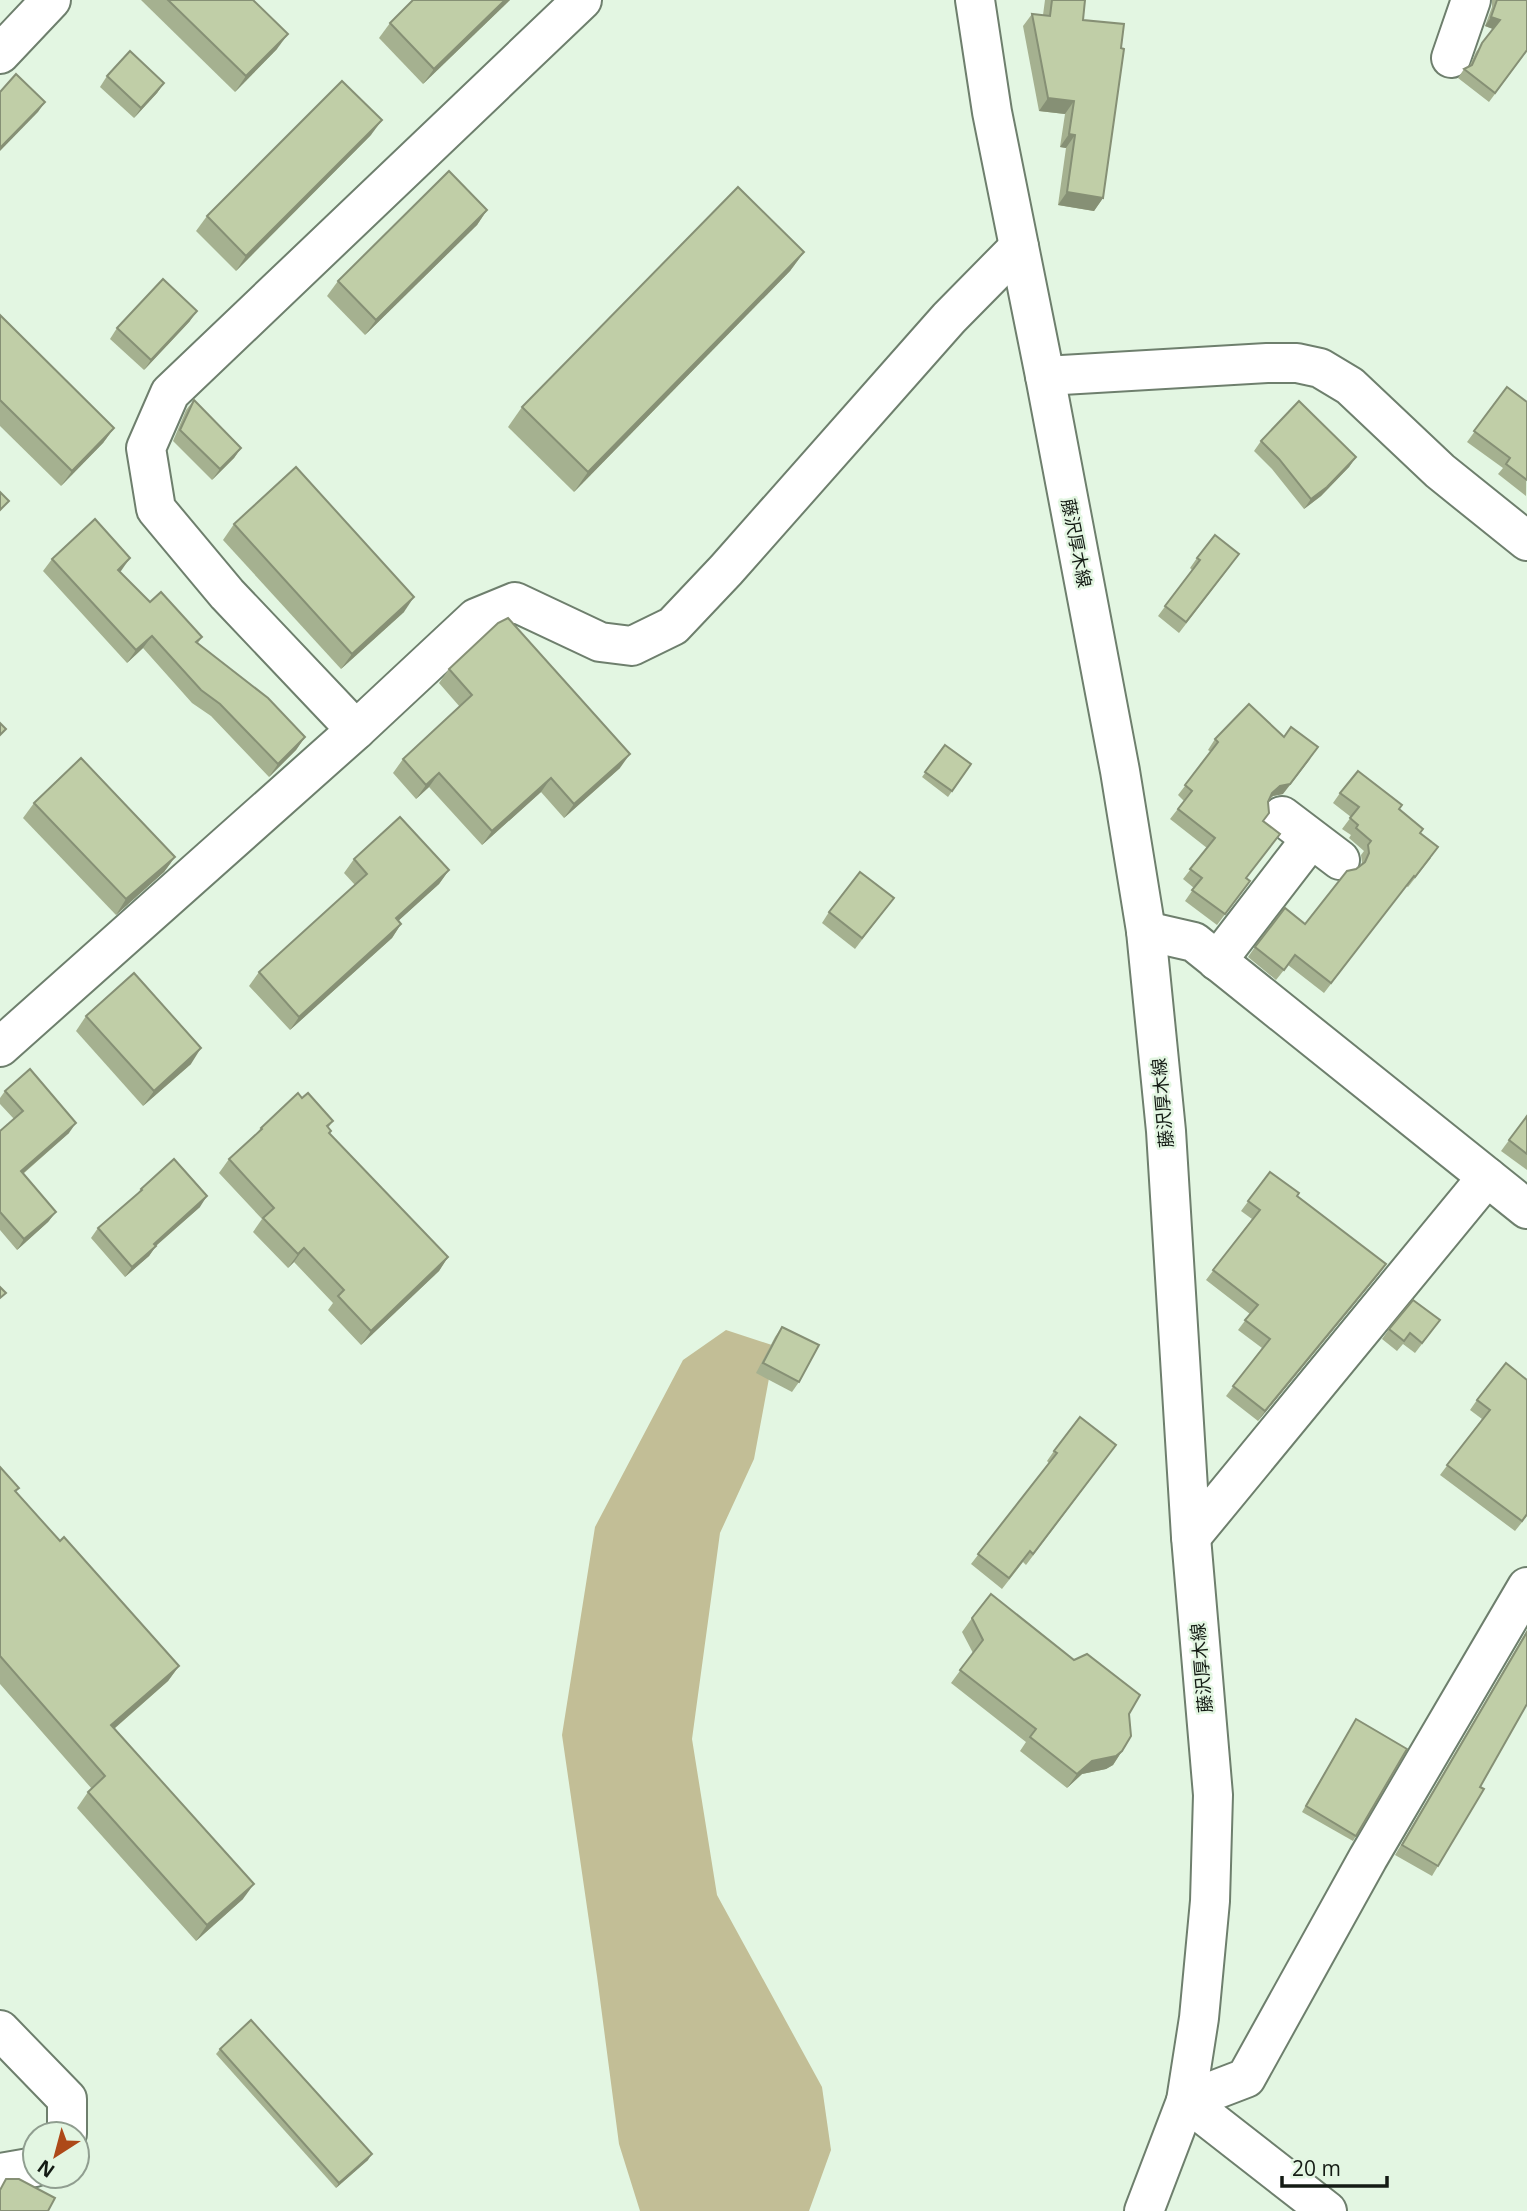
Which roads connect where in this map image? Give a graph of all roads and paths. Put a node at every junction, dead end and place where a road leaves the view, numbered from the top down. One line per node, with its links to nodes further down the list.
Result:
1 (51, 0): 5 (street)
2 (582, 0): 10 (street)
3 (975, 0): 7 (street, 藤沢厚木線)
4 (1471, 0): 6 (street)
5 (0, 54)
6 (1451, 58)
7 (1019, 247): 8 (street, 藤沢厚木線); 10 (street)
8 (1045, 376): 9 (street); 12 (street, 藤沢厚木線)
9 (1527, 541)
10 (356, 730): 14 (street)
11 (1282, 816): 13 (street)
12 (1146, 931): 13 (street); 17 (street, 藤沢厚木線)
13 (1217, 961): 15 (street)
14 (0, 1047)
15 (1487, 1177): 16 (street); 17 (street)
16 (1527, 1209)
17 (1191, 1537): 20 (street, 藤沢厚木線)
18 (1527, 1587): 20 (street)
19 (0, 2030): 21 (street)
20 (1186, 2101): 24 (street, 藤沢厚木線); 25 (street)
21 (67, 2120)
22 (21, 2169): 23 (street)
23 (0, 2173)
24 (1144, 2211)
25 (1327, 2211)

